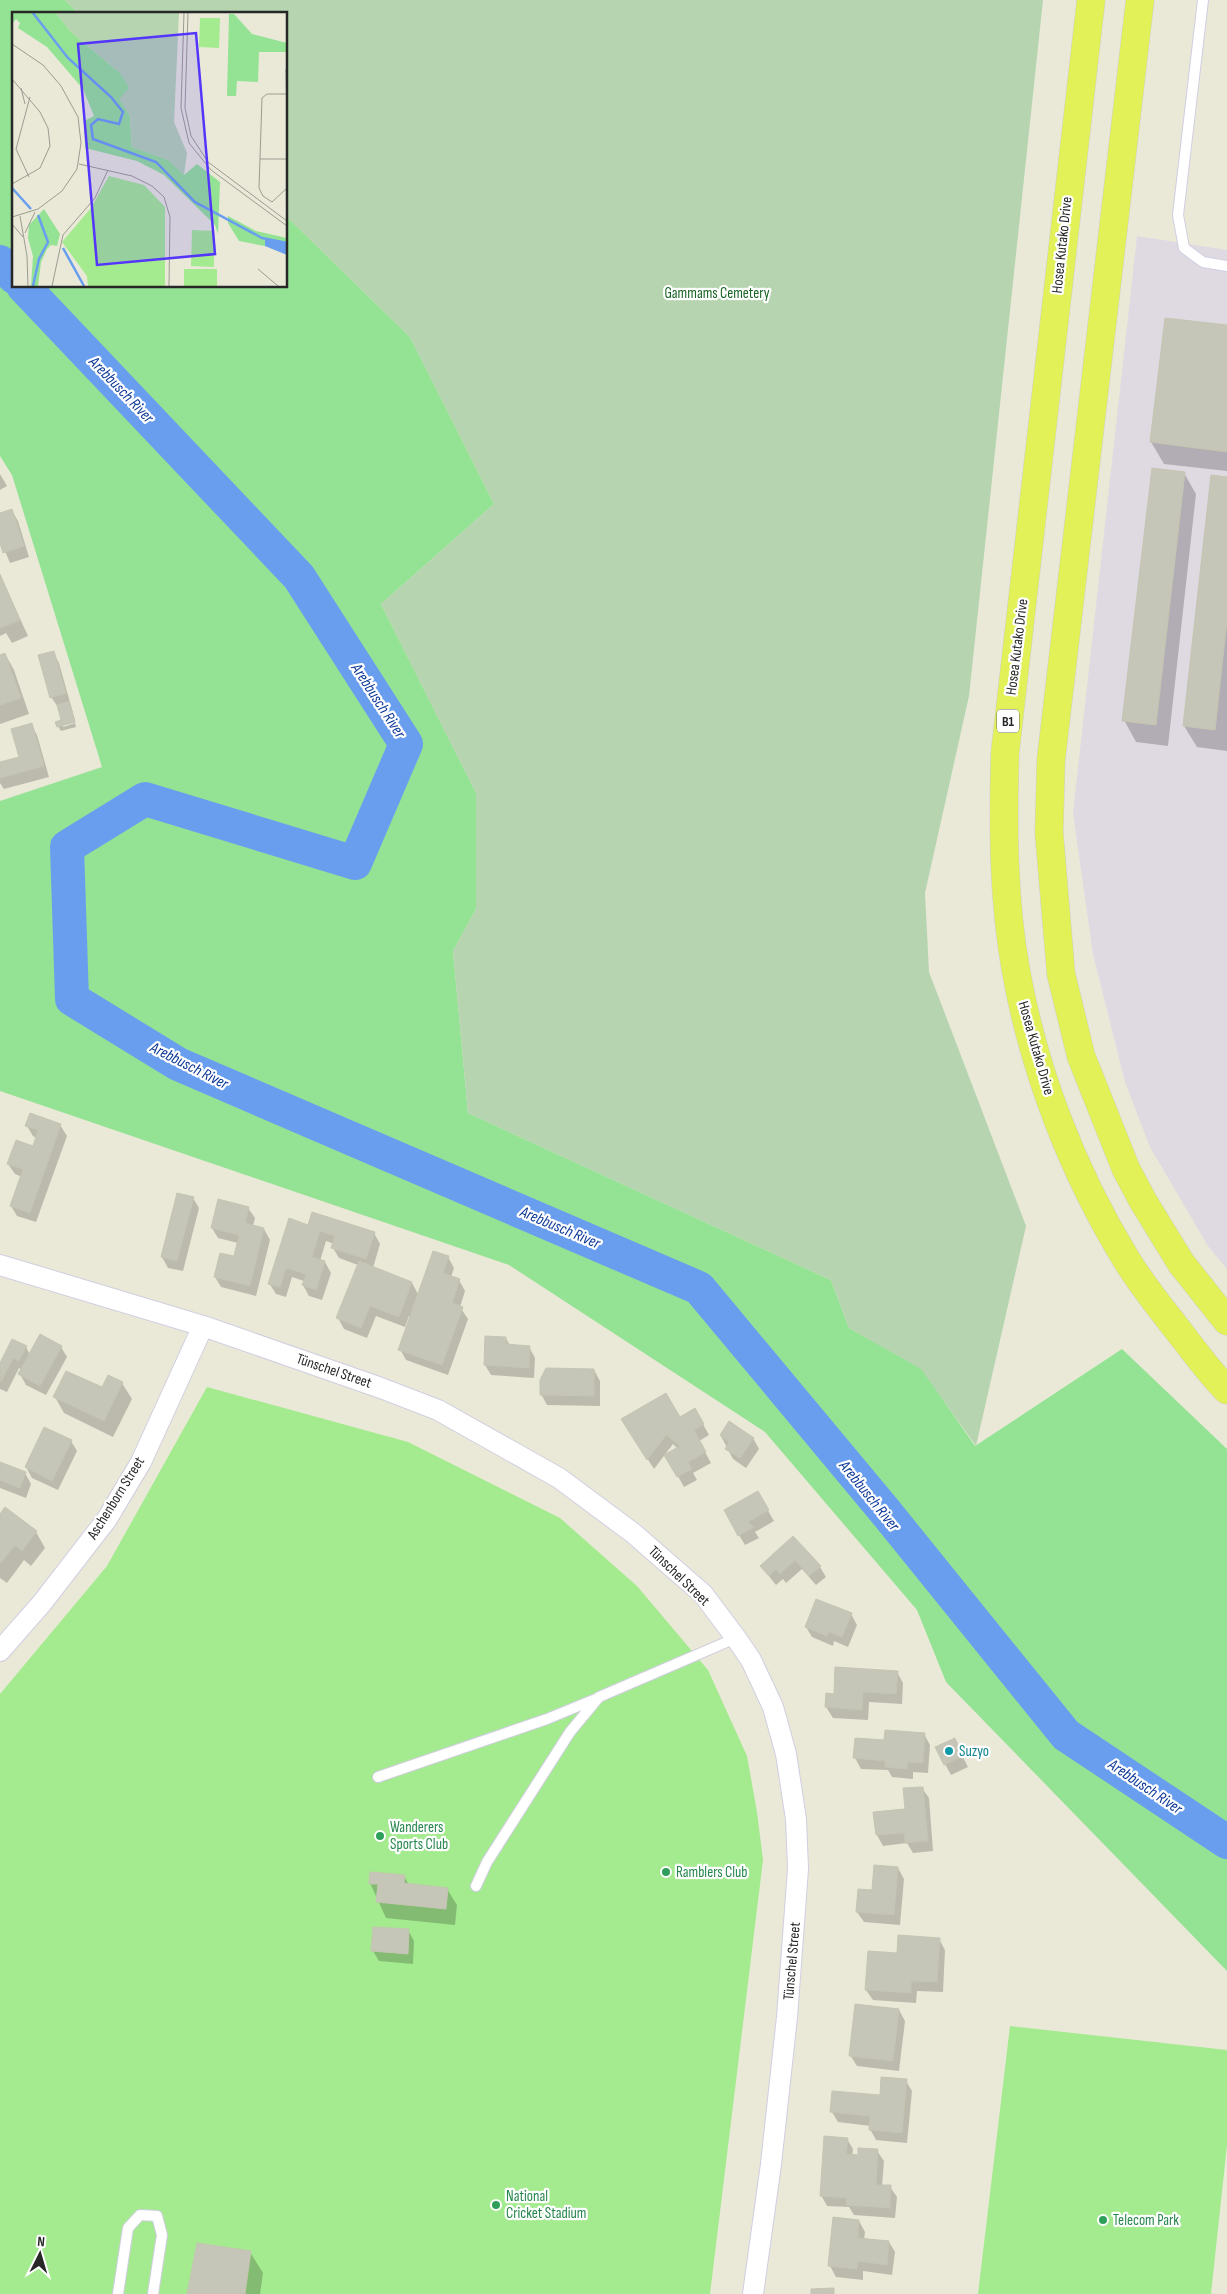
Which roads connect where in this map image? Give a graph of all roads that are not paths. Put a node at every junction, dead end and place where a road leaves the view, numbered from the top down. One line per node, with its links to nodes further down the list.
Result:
1 (1092, 0): 8 (main road, Hosea Kutako Drive / B1)
2 (1140, 0): 6 (main road)
3 (1203, 0): 4 (lane)
4 (1227, 266)
5 (0, 1265): 7 (street, Tünschel Street)
6 (1227, 1321)
7 (203, 1326): 9 (street, Tünschel Street); 10 (street, Aschenborn Street)
8 (1227, 1390)
9 (736, 1638): 11 (lane); 16 (street, Tünschel Street)
10 (0, 1651)
11 (599, 1697): 12 (lane); 13 (lane)
12 (378, 1777)
13 (476, 1886)
14 (118, 2294): 15 (lane)
15 (153, 2294)
16 (753, 2294)

